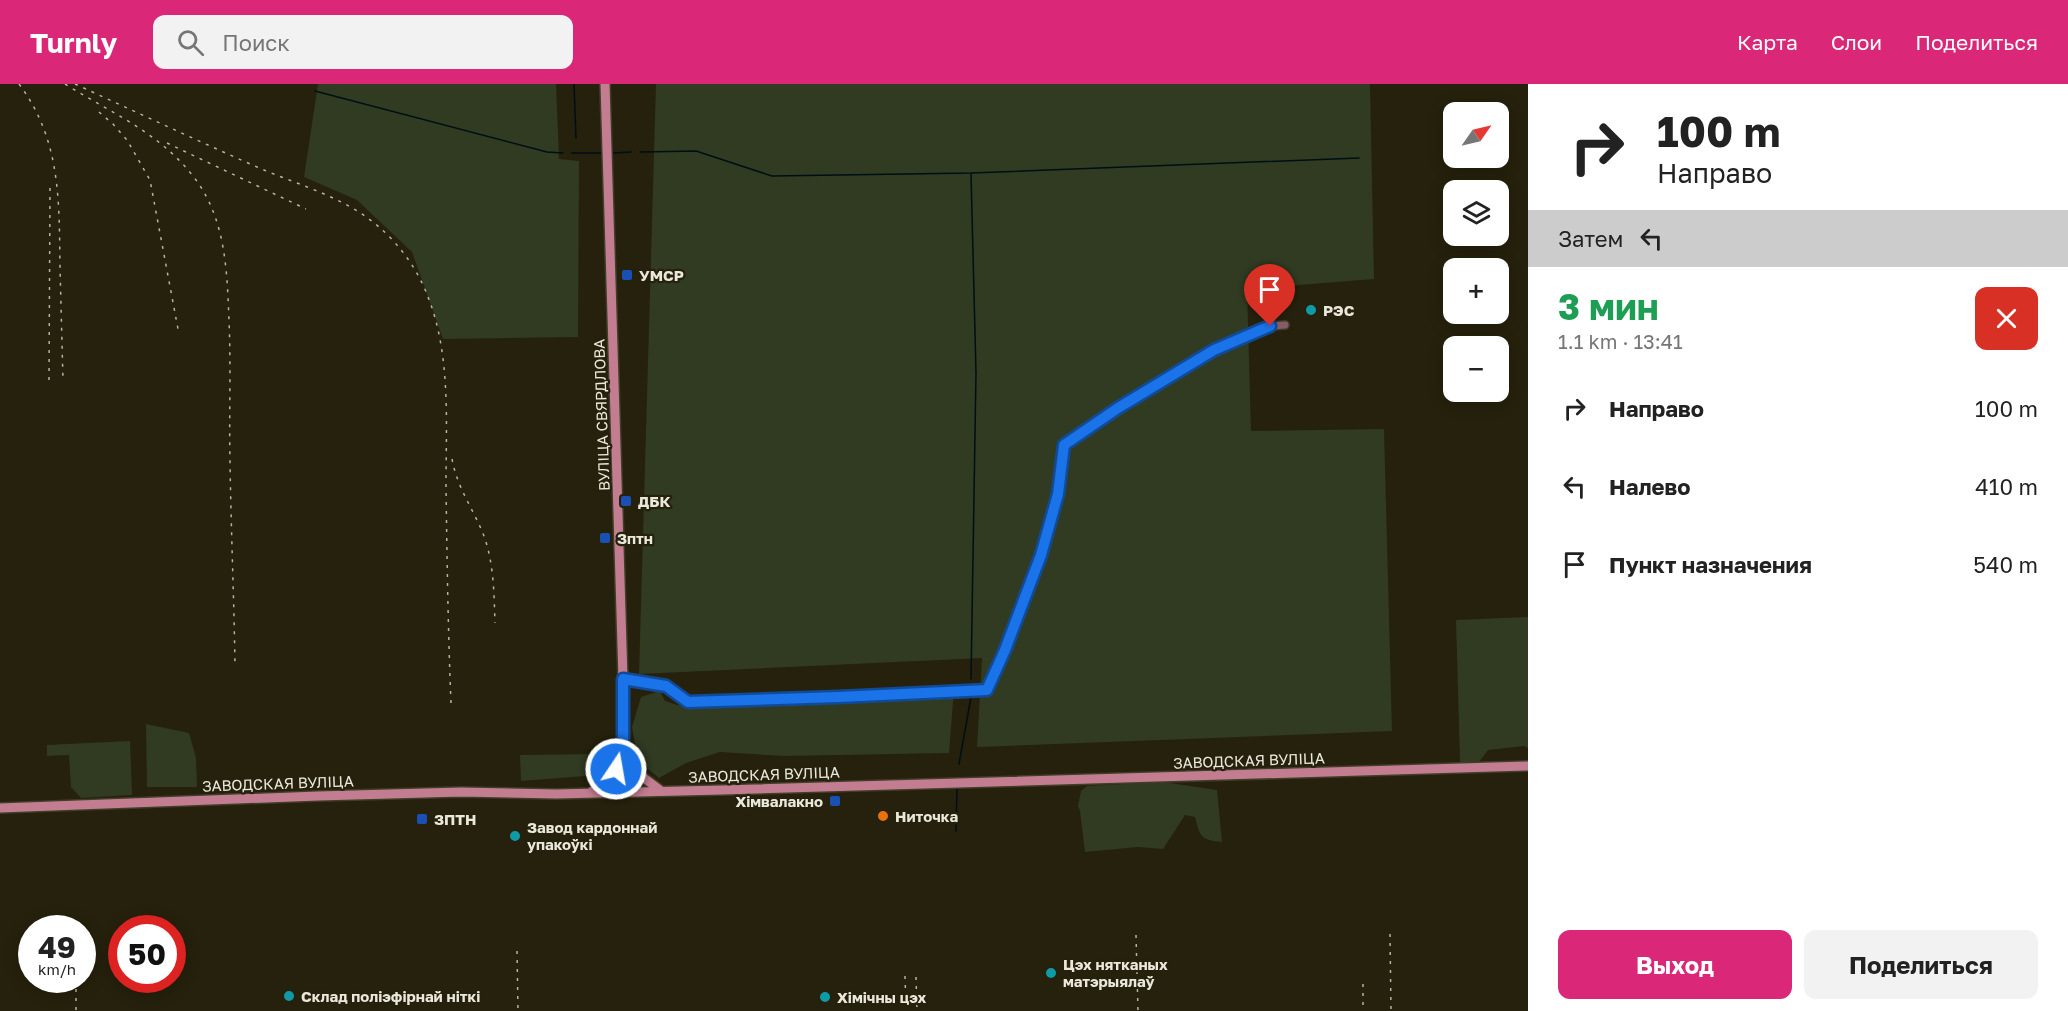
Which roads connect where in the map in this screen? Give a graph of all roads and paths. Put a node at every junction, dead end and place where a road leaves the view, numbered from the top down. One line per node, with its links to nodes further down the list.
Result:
1 (605, 84): 3 (main road, ВУЛІЦА СВЯРДЛОВА)
2 (1285, 325): 3 (street)
3 (623, 679): 4 (main road, ВУЛІЦА СВЯРДЛОВА)
4 (623, 745): 6 (main road); 7 (main road)
5 (1528, 766): 6 (main road, ЗАВОДСКАЯ ВУЛІЦА)
6 (662, 791): 7 (main road, ЗАВОДСКАЯ ВУЛІЦА)
7 (591, 792): 8 (main road, ЗАВОДСКАЯ ВУЛІЦА)
8 (0, 808)

